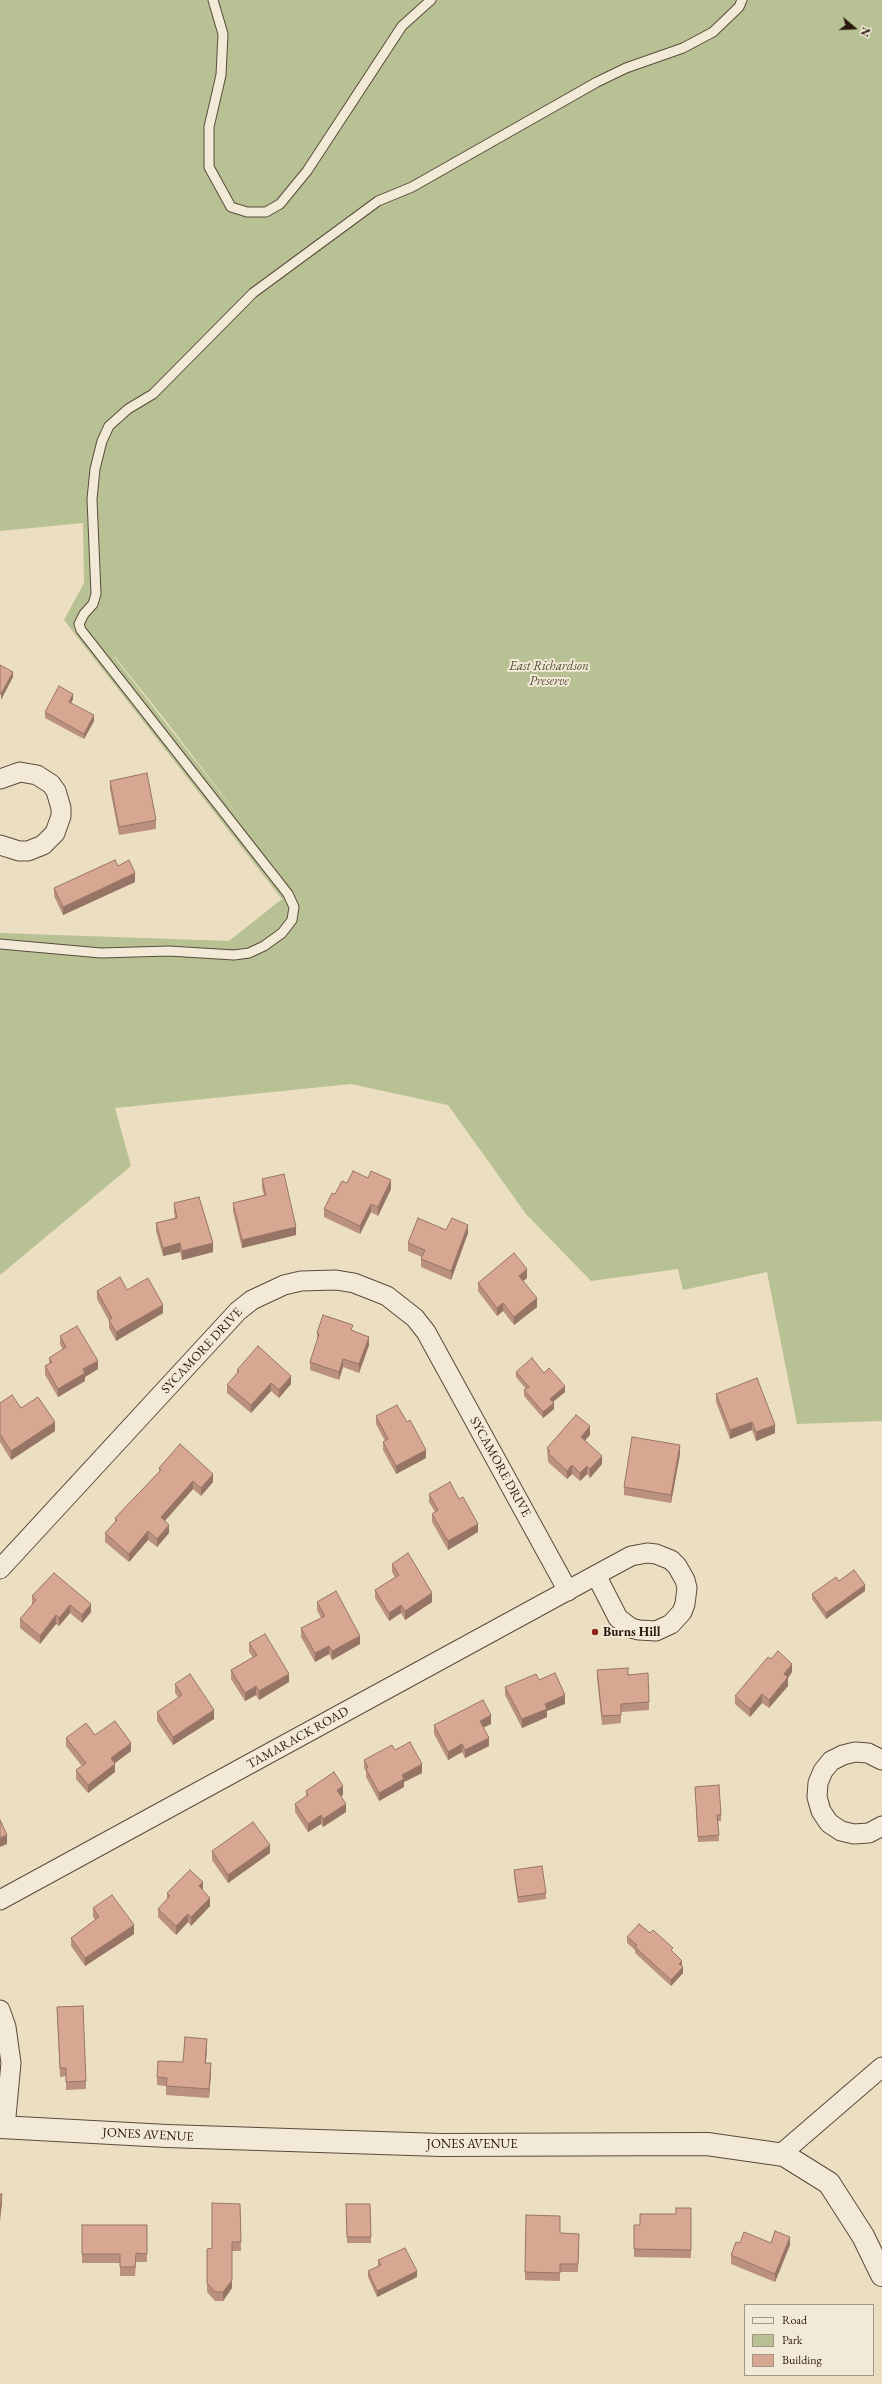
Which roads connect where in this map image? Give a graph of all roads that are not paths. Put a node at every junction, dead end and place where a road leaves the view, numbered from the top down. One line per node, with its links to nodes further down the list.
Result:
1 (213, 0): 2 (lane)
2 (431, 0)
3 (742, 0): 6 (lane)
4 (0, 778): 5 (street)
5 (0, 845)
6 (0, 944)
7 (0, 1569): 9 (street, SYCAMORE DRIVE)
8 (596, 1575): 8 (street, TAMARACK ROAD); 9 (street, TAMARACK ROAD)
9 (568, 1591): 12 (street, TAMARACK ROAD)
10 (882, 1760): 11 (street)
11 (882, 1826)
12 (0, 1900)
13 (0, 2010): 15 (street)
14 (882, 2067): 16 (street)
15 (2, 2127): 16 (street, JONES AVENUE)
16 (781, 2154): 17 (street, JONES AVENUE)
17 (882, 2275)

